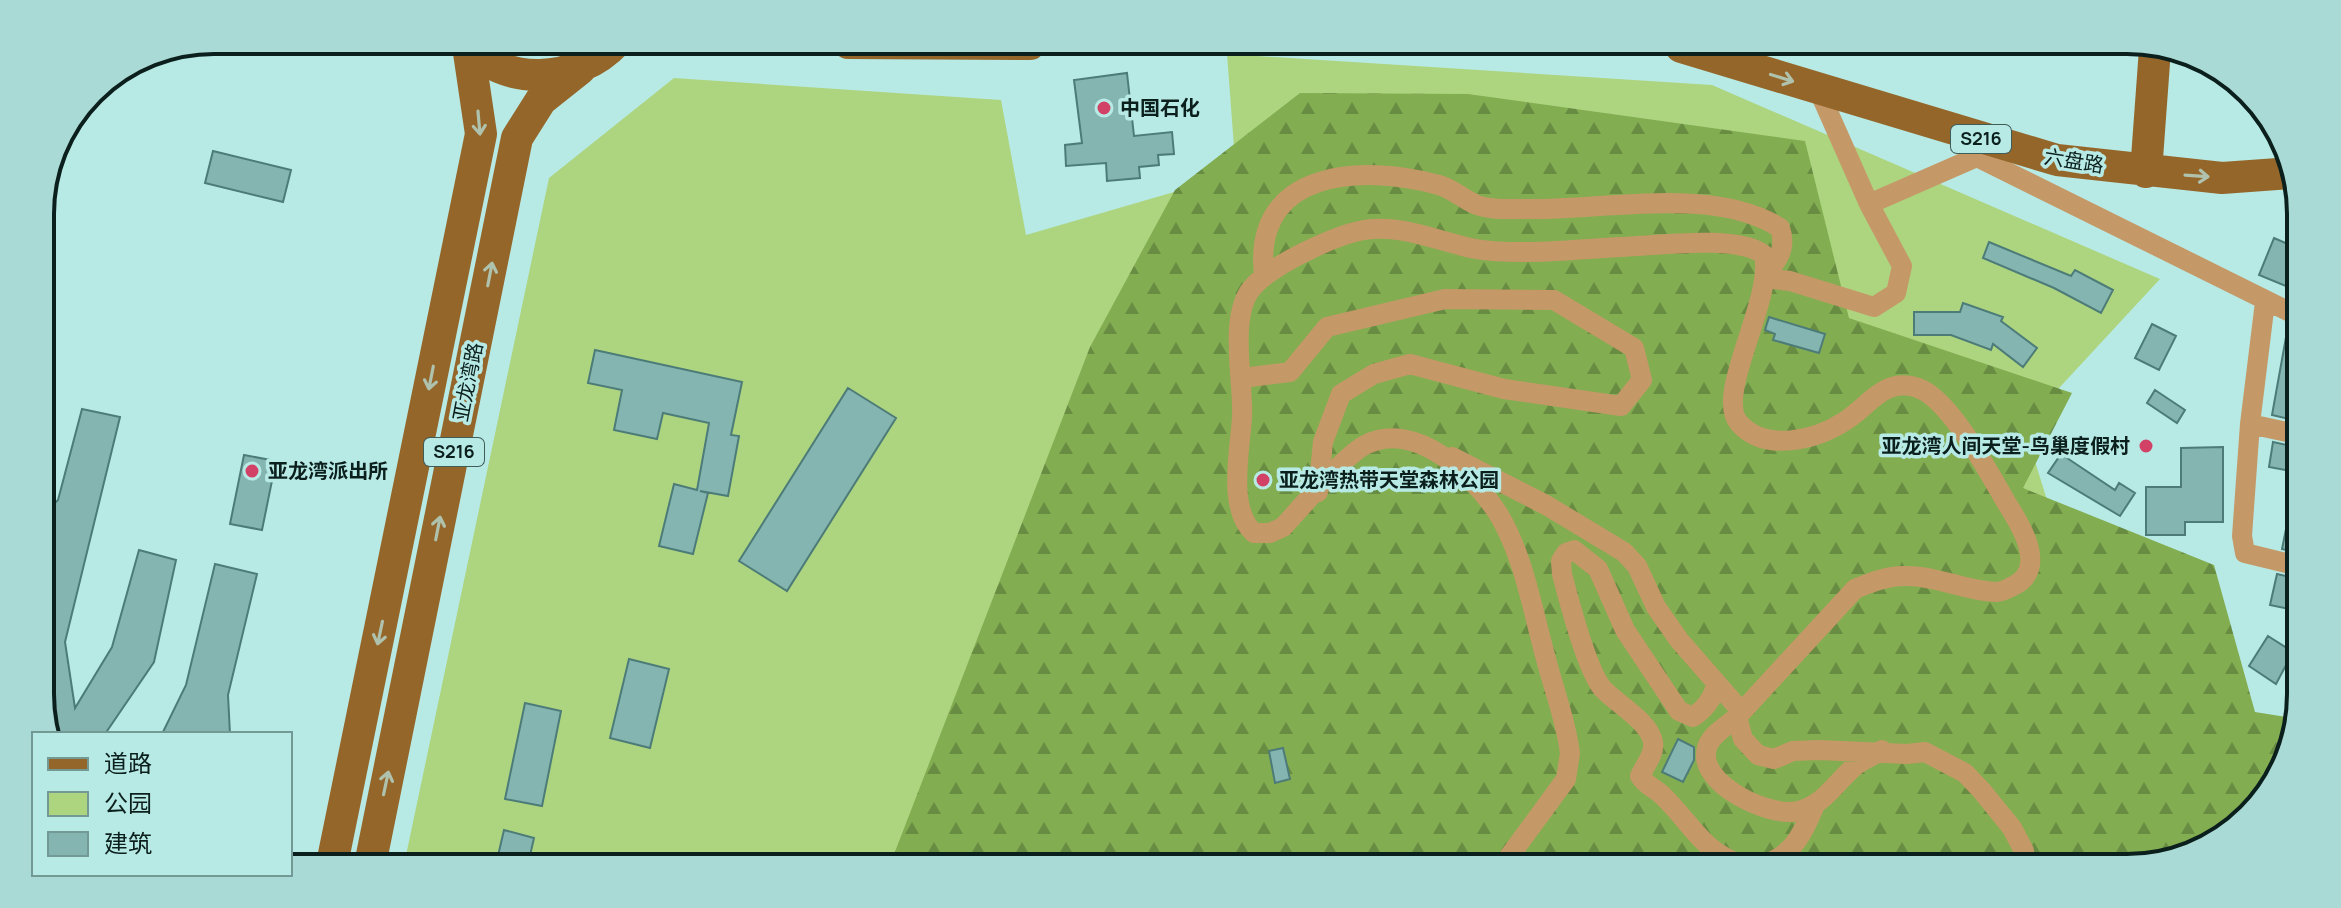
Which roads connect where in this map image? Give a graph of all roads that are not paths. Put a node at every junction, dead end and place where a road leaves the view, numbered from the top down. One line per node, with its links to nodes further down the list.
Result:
1 (469, 54): 26 (main road, 亚龙湾路 / S216, one-way to 26)
2 (481, 54): 6 (main road, S216)
3 (601, 54): 6 (main road, S216)
4 (1704, 54): 7 (main road, 六盘路 / S216, one-way to 7)
5 (2154, 56): 9 (main road)
6 (580, 69): 27 (main road, 亚龙湾路 / S216, one-way to 6)
7 (1818, 89): 8 (main road, 六盘路 / S216); 11 (street)
8 (1990, 152): 9 (main road, 六盘路 / S216); 11 (street); 14 (street)
9 (2146, 172): 10 (main road, 六盘路 / S216, one-way to 10)
10 (2282, 174)
11 (1869, 204): 13 (street)
12 (1264, 275): 13 (street); 13 (street); 16 (street)
13 (1765, 276): 23 (street)
14 (2265, 302): 15 (street); 17 (street)
15 (2287, 311)
16 (1242, 378): 20 (street); 20 (street)
17 (2250, 424): 18 (street); 21 (street)
18 (2287, 432)
19 (1422, 443): 20 (street); 22 (street); 28 (street)
20 (1318, 492)
21 (2287, 563)
22 (1716, 686): 23 (street); 29 (street)
23 (1739, 714): 24 (street); 25 (street)
24 (1882, 750): 25 (street); 31 (street)
25 (1815, 805): 30 (street)
26 (334, 854)
27 (372, 854)
28 (1511, 854)
29 (1719, 854)
30 (1787, 854)
31 (2023, 854)

